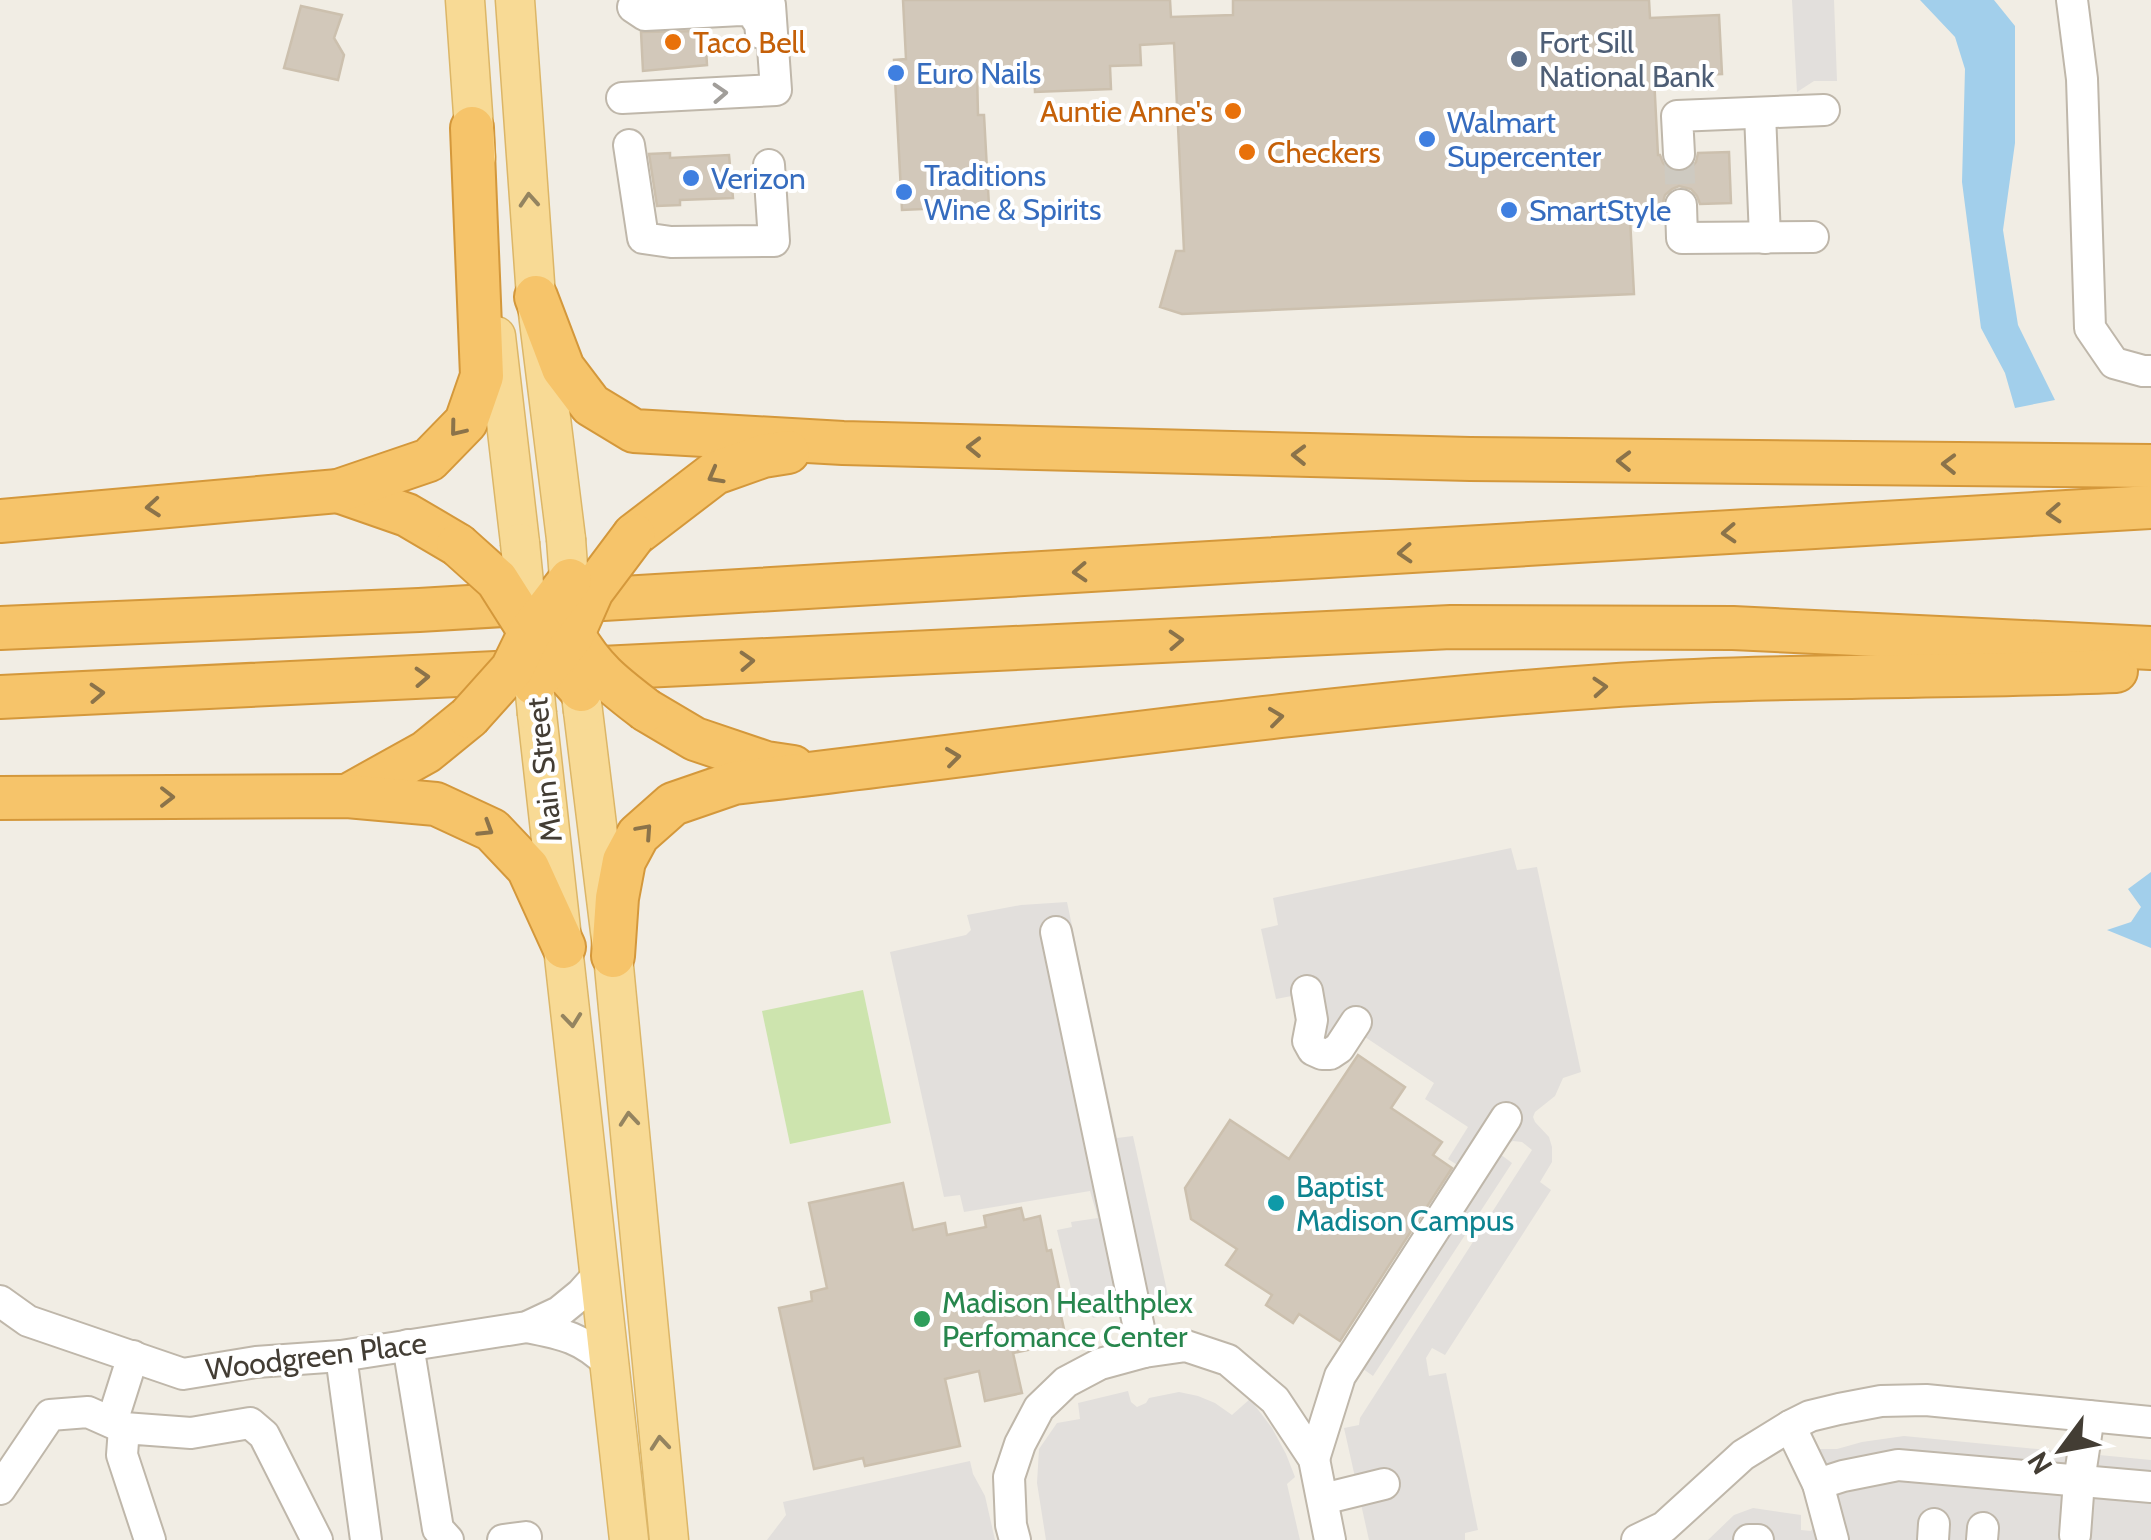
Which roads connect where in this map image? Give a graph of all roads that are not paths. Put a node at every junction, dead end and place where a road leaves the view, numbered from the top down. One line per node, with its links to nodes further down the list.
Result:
1 (464, 0): 10 (main road)
2 (515, 0): 17 (main road, Main Street, one-way to 2)
3 (732, 0): 6 (street)
4 (752, 0): 6 (street)
5 (2072, 0): 18 (street)
6 (763, 91): 7 (street, one-way to 6)
7 (622, 98)
8 (1824, 110): 9 (street)
9 (1760, 113): 12 (street); 16 (street)
10 (472, 128): 21 (highway, one-way to 21); 24 (main road)
11 (629, 145): 13 (street)
12 (1679, 154)
13 (769, 165)
14 (1681, 205): 16 (street)
15 (1813, 237): 16 (street)
16 (1765, 238)
17 (536, 297): 19 (highway); 26 (main road, Main Street)
18 (2151, 371)
19 (842, 444): 20 (highway, one-way to 19); 26 (highway, one-way to 26, bridge)
20 (2151, 466)
21 (338, 491): 23 (highway, one-way to 23); 26 (highway, bridge)
22 (2151, 507): 25 (highway, one-way to 25)
23 (0, 521)
24 (522, 559): 26 (highway, bridge)
25 (0, 628)
26 (552, 631): 30 (highway, bridge); 31 (highway, bridge); 32 (highway, bridge); 35 (main road, Main Street)
27 (2151, 648): 29 (highway, one-way to 27)
28 (2151, 669): 31 (highway, one-way to 28)
29 (0, 698)
30 (582, 701): 36 (main road, Main Street)
31 (827, 772): 36 (highway, one-way to 31)
32 (347, 796): 33 (highway, one-way to 32); 35 (highway, one-way to 35)
33 (0, 798)
34 (1056, 932): 44 (street)
35 (564, 947): 40 (main road, Main Street, one-way to 40)
36 (613, 956): 65 (main road, Main Street, one-way to 36)
37 (1306, 990): 38 (street)
38 (1356, 1022)
39 (1506, 1118): 52 (street)
40 (599, 1274): 42 (street, Woodgreen Place); 47 (main road, Main Street)
41 (0, 1301): 45 (street, Woodgreen Place)
42 (527, 1327): 43 (street, Woodgreen Place); 47 (street, Woodgreen Place)
43 (408, 1345): 46 (street, Woodgreen Place); 63 (street)
44 (1144, 1352): 52 (street); 66 (street)
45 (133, 1356): 46 (street, Woodgreen Place); 50 (street)
46 (341, 1356): 62 (street)
47 (609, 1364): 64 (main road, Main Street)
48 (2089, 1416): 49 (street); 51 (street); 53 (street)
49 (2151, 1422)
50 (118, 1425): 57 (street); 60 (street); 61 (street)
51 (1790, 1426): 55 (street); 68 (street)
52 (1314, 1459): 58 (street)
53 (2079, 1481): 55 (street); 56 (street); 59 (street)
54 (1384, 1484): 58 (street)
55 (1818, 1484): 71 (street)
56 (2151, 1488)
57 (0, 1489)
58 (1323, 1499): 67 (street)
59 (2075, 1535)
60 (150, 1540)
61 (317, 1540)
62 (366, 1540)
63 (448, 1540)
64 (629, 1540)
65 (669, 1540)
66 (1015, 1540)
67 (1330, 1540)
68 (1637, 1540)
69 (1749, 1540): 70 (street)
70 (1758, 1540)
71 (1834, 1540)

